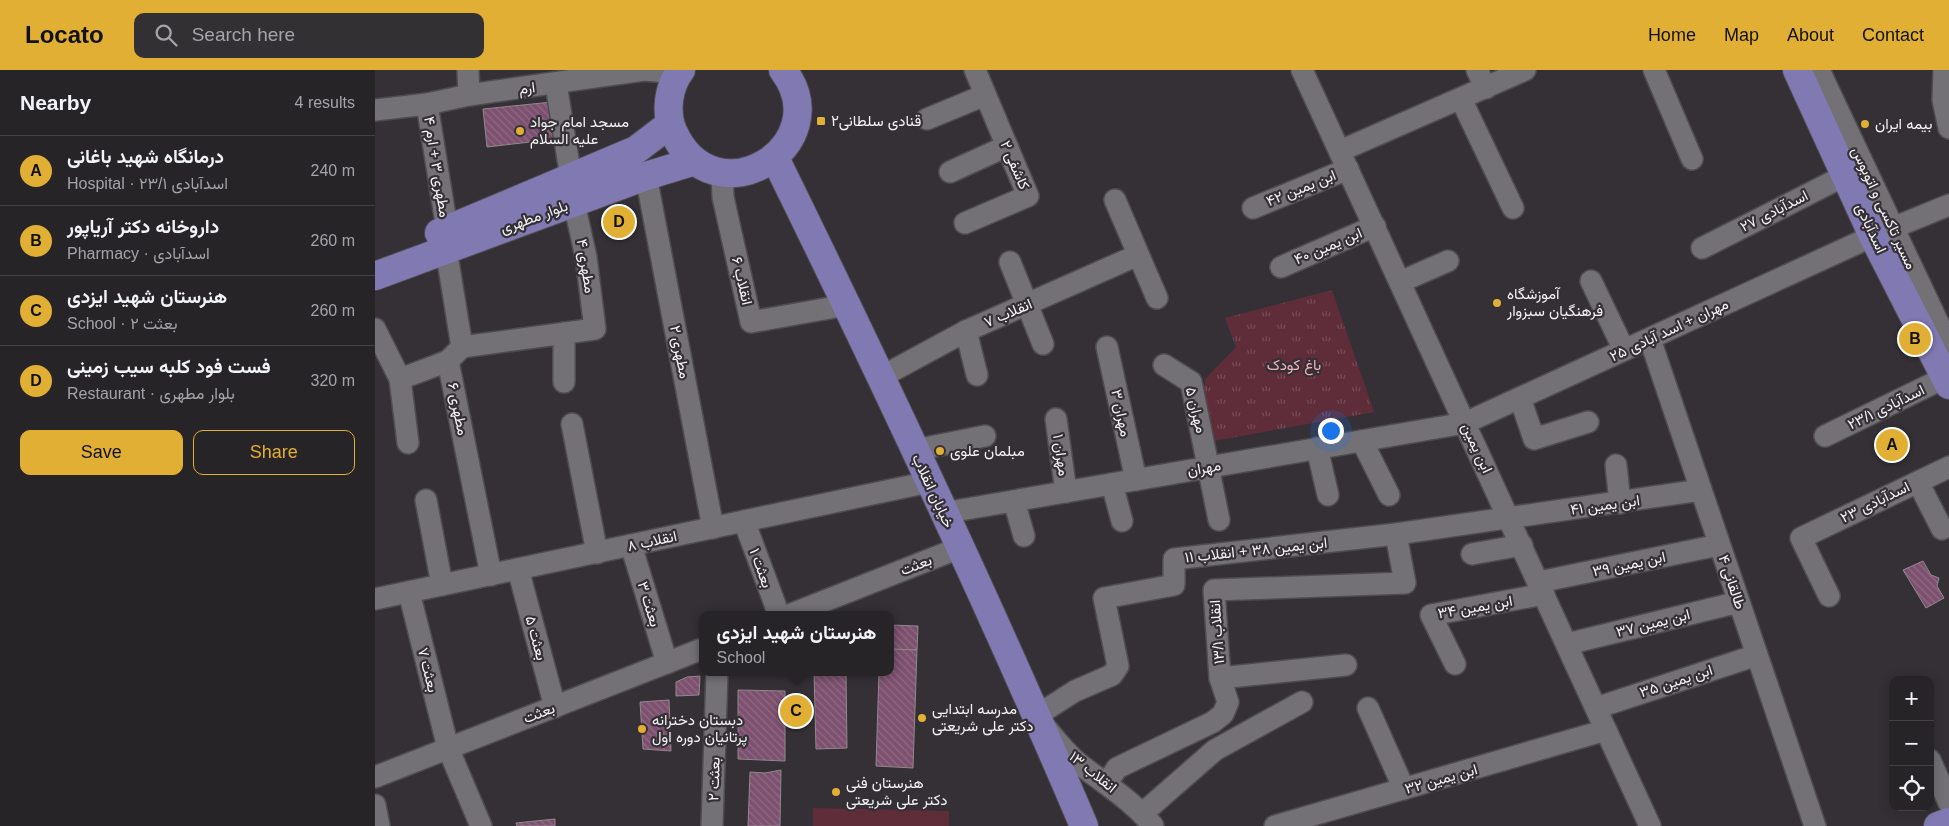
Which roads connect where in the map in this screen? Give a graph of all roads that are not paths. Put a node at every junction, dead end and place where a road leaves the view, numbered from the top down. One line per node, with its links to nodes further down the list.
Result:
1 (468, 70): 14 (street)
2 (975, 70): 15 (street, کاشفی ۲)
3 (1302, 70): 25 (street, ابن یمین)
4 (1525, 70): 12 (street, ابن یمین ۴۲)
5 (1654, 70): 24 (street)
6 (1797, 70): 29 (main road, اسدآبادی)
7 (1819, 70): 38 (street, مسیر تاکسی و اتوبوس)
8 (1944, 70): 21 (street)
9 (680, 72): 11 (street, ارم); 20 (main road)
10 (793, 72): 23 (main road)
11 (587, 74): 13 (street, ارم)
12 (1482, 79): 16 (street, ابن یمین ۴۲)
13 (556, 84): 14 (street, ارم); 31 (street, مطهری ۴)
14 (469, 95): 17 (street, ارم)
15 (985, 95): 19 (street); 22 (street, کاشفی ۲)
16 (1461, 98): 25 (street, ابن یمین ۴۲); 35 (street)
17 (427, 104): 18 (street, ارم); 39 (street, مطهری ۳ + ارم ۴)
18 (375, 110)
19 (927, 119)
20 (670, 124): 26 (main road); 31 (main road, بلوار مطهری)
21 (1949, 128)
22 (1007, 146): 27 (street); 36 (street, کاشفی ۲)
23 (775, 158): 28 (main road); 51 (main road, خیابان انقلاب)
24 (1692, 159)
25 (1344, 160): 34 (street, ابن یمین ۴۲); 37 (street, ابن یمین)
26 (695, 161): 28 (main road); 30 (main road, بلوار مطهری)
27 (950, 172)
28 (722, 173): 51 (street, انقلاب ۶)
29 (1845, 175): 38 (main road, اسدآبادی); 40 (street, اسدآبادی ۲۷)
30 (646, 176): 31 (main road, بلوار مطهری); 97 (street, مطهری ۲)
31 (573, 190): 39 (main road, بلوار مطهری); 54 (street, مطهری ۴)
32 (1115, 200): 41 (street)
33 (1949, 205): 38 (street, مهران + اسد آبادی ۲۵)
34 (1253, 208)
35 (1513, 208)
36 (965, 223)
37 (1375, 226): 45 (street, ابن یمین ۴۰); 48 (street, ابن یمین)
38 (1883, 233): 55 (street, مهران + اسد آبادی ۲۵); 57 (street, مسیر تاکسی و اتوبوس); 65 (main road, اسدآبادی)
39 (447, 239): 42 (main road, بلوار مطهری); 46 (main road, بلوار مطهری); 60 (street, مطهری ۶)
40 (1702, 248)
41 (1138, 255): 49 (street); 50 (street, انقلاب ۷)
42 (375, 259)
43 (1448, 261): 48 (street)
44 (1010, 262): 50 (street)
45 (1281, 266)
46 (375, 276)
47 (1591, 281): 59 (street)
48 (1400, 282): 70 (street, ابن یمین)
49 (1157, 298)
50 (1027, 304): 53 (street, انقلاب ۷); 56 (street)
51 (847, 305): 63 (main road, خیابان انقلاب)
52 (375, 329): 64 (street)
53 (966, 331): 62 (street); 63 (street, انقلاب ۷)
54 (564, 333): 60 (street); 66 (street)
55 (1650, 339): 59 (street, مهران + اسد آبادی ۲۵); 85 (street, طالقانی ۴)
56 (1043, 344)
57 (1949, 346)
58 (1107, 347): 81 (street, مهران ۳)
59 (1623, 350): 67 (street, مهران + اسد آبادی ۲۵)
60 (455, 354): 64 (street); 108 (street, مطهری ۶)
61 (1164, 365): 79 (street, مهران ۵)
62 (977, 375)
63 (881, 377): 77 (main road, خیابان انقلاب)
64 (400, 379): 75 (street)
65 (1947, 381): 73 (street, اسدآبادی ۲۳/۱)
66 (564, 382)
67 (1520, 398): 69 (street); 70 (street, مهران + اسد آبادی ۲۵)
68 (1056, 419): 86 (street, مهران ۱)
69 (1588, 422)
70 (1465, 423): 74 (street, مهران); 93 (street, ابن یمین)
71 (572, 424): 105 (street)
72 (985, 436): 77 (street)
73 (1825, 436)
74 (1362, 441): 76 (street, مهران); 88 (street)
75 (408, 443)
76 (1317, 448): 79 (street, مهران); 87 (street)
77 (915, 450): 82 (main road, خیابان انقلاب)
78 (1616, 465): 91 (street)
79 (1209, 467): 81 (street, مهران); 94 (street, مهران ۵)
80 (1949, 467): 83 (street, اسدآبادی ۲۳)
81 (1136, 480): 84 (street, مهران)
82 (929, 482): 92 (main road, خیابان انقلاب); 95 (street, انقلاب ۸)
83 (1918, 482): 98 (street); 112 (street, اسدآبادی ۲۳)
84 (1112, 484): 86 (street, مهران); 96 (street)
85 (1701, 490): 91 (street, ابن یمین ۴۱); 103 (street, طالقانی ۴)
86 (1066, 492): 90 (street, مهران)
87 (1328, 495)
88 (1389, 495)
89 (426, 500): 109 (street)
90 (1014, 501): 92 (street, مهران); 100 (street)
91 (1620, 503): 93 (street, ابن یمین ۴۱)
92 (943, 513): 104 (main road, خیابان انقلاب)
93 (1509, 519): 99 (street, ابن یمین ۳۸ + انقلاب ۱۱); 102 (street, ابن یمین)
94 (1219, 520)
95 (744, 521): 97 (street, انقلاب ۸); 115 (street, بعثت ۱)
96 (1122, 522)
97 (713, 528): 101 (street, انقلاب ۸)
98 (1942, 529)
99 (1396, 534): 124 (street, انقلاب ۱۳/۱); 129 (street, ابن یمین ۳۸ + انقلاب ۱۱)
100 (1024, 536)
101 (631, 545): 105 (street, انقلاب ۸); 120 (street, بعثت ۳)
102 (1522, 545): 106 (street); 110 (street, ابن یمین)
103 (1719, 545): 110 (street, ابن یمین ۳۹); 114 (street, طالقانی ۴)
104 (959, 548): 116 (street, بعثت); 129 (main road, خیابان انقلاب)
105 (597, 552): 107 (street, انقلاب ۸)
106 (1472, 554)
107 (518, 569): 108 (street, انقلاب ۸); 126 (street, بعثت ۵)
108 (491, 575): 109 (street, انقلاب ۸)
109 (442, 585): 111 (street, انقلاب ۸)
110 (1541, 588): 117 (street, ابن یمین); 121 (street, ابن یمین ۳۴)
111 (409, 592): 113 (street, انقلاب ۸); 131 (street, بعثت ۷)
112 (1829, 596)
113 (375, 600)
114 (1739, 602): 117 (street, ابن یمین ۳۷); 119 (street, طالقانی ۴)
115 (778, 611)
116 (799, 611)
117 (1567, 644): 128 (street, ابن یمین)
118 (699, 650): 120 (street, بعثت)
119 (1757, 655): 128 (street, ابن یمین ۳۵); 146 (street, طالقانی ۴)
120 (667, 663): 126 (street, بعثت)
121 (1455, 664)
122 (1346, 666): 124 (street)
123 (717, 676): 142 (street, بعثت ۲)
124 (1220, 678): 134 (street, انقلاب ۱۳/۱)
125 (1301, 702): 138 (street)
126 (555, 707): 131 (street, بعثت)
127 (1369, 708): 135 (street)
128 (1596, 708): 130 (street, ابن یمین)
129 (1036, 716): 134 (street, انقلاب ۱۳); 143 (main road, خیابان انقلاب)
130 (1606, 730): 135 (street, ابن یمین ۳۲); 145 (street, ابن یمین)
131 (448, 748): 133 (street, بعثت); 141 (street, بعثت ۷)
132 (1933, 766): 136 (street)
133 (375, 777)
134 (1107, 783): 138 (street, انقلاب ۱۳)
135 (1404, 789): 144 (street, ابن یمین ۳۲)
136 (1949, 803)
137 (375, 805): 140 (street)
138 (1148, 820)
139 (1949, 822): 147 (main road)
140 (379, 826)
141 (481, 826)
142 (712, 826)
143 (1084, 826)
144 (1275, 826)
145 (1650, 826)
146 (1815, 826)
147 (1938, 826)

